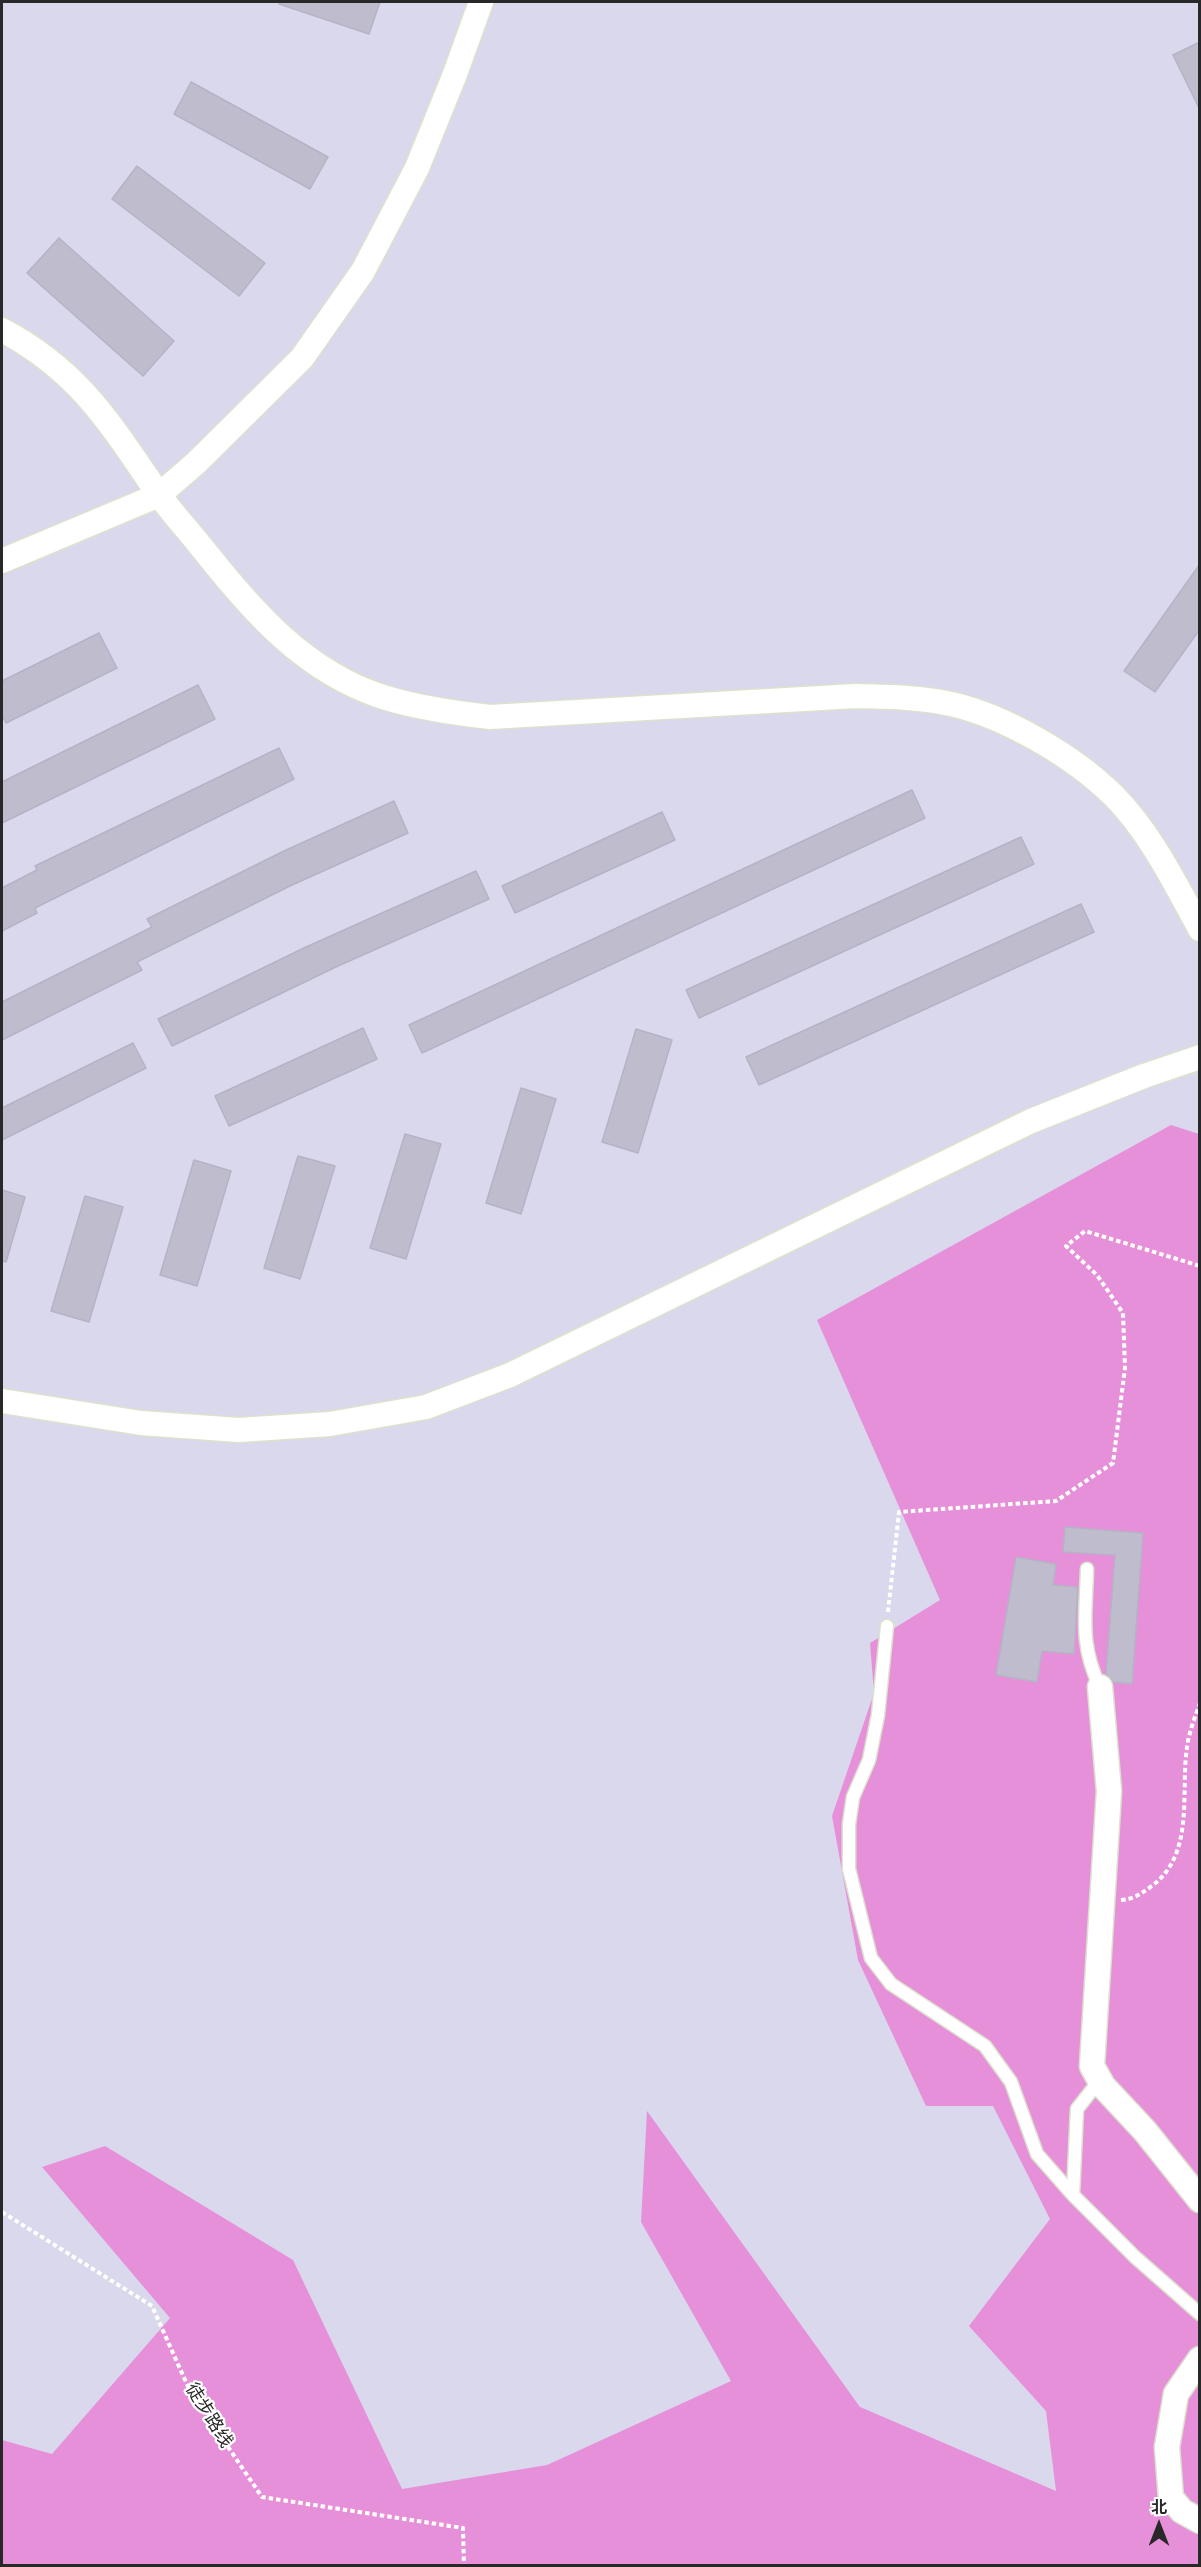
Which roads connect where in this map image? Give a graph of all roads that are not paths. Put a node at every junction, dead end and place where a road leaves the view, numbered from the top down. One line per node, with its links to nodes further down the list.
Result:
1 (481, 2): 3 (street)
2 (2, 330): 3 (street)
3 (159, 495): 4 (street); 5 (street)
4 (2, 561)
5 (1200, 929)
6 (1200, 1057): 7 (street)
7 (2, 1401)
8 (1087, 1569): 10 (lane)
9 (887, 1626): 12 (lane)
10 (1100, 1687): 11 (street)
11 (1099, 2081): 12 (lane); 13 (street)
12 (1073, 2195): 14 (lane)
13 (1200, 2200)
14 (1200, 2314)
15 (1200, 2359): 16 (street)
16 (1200, 2521)

